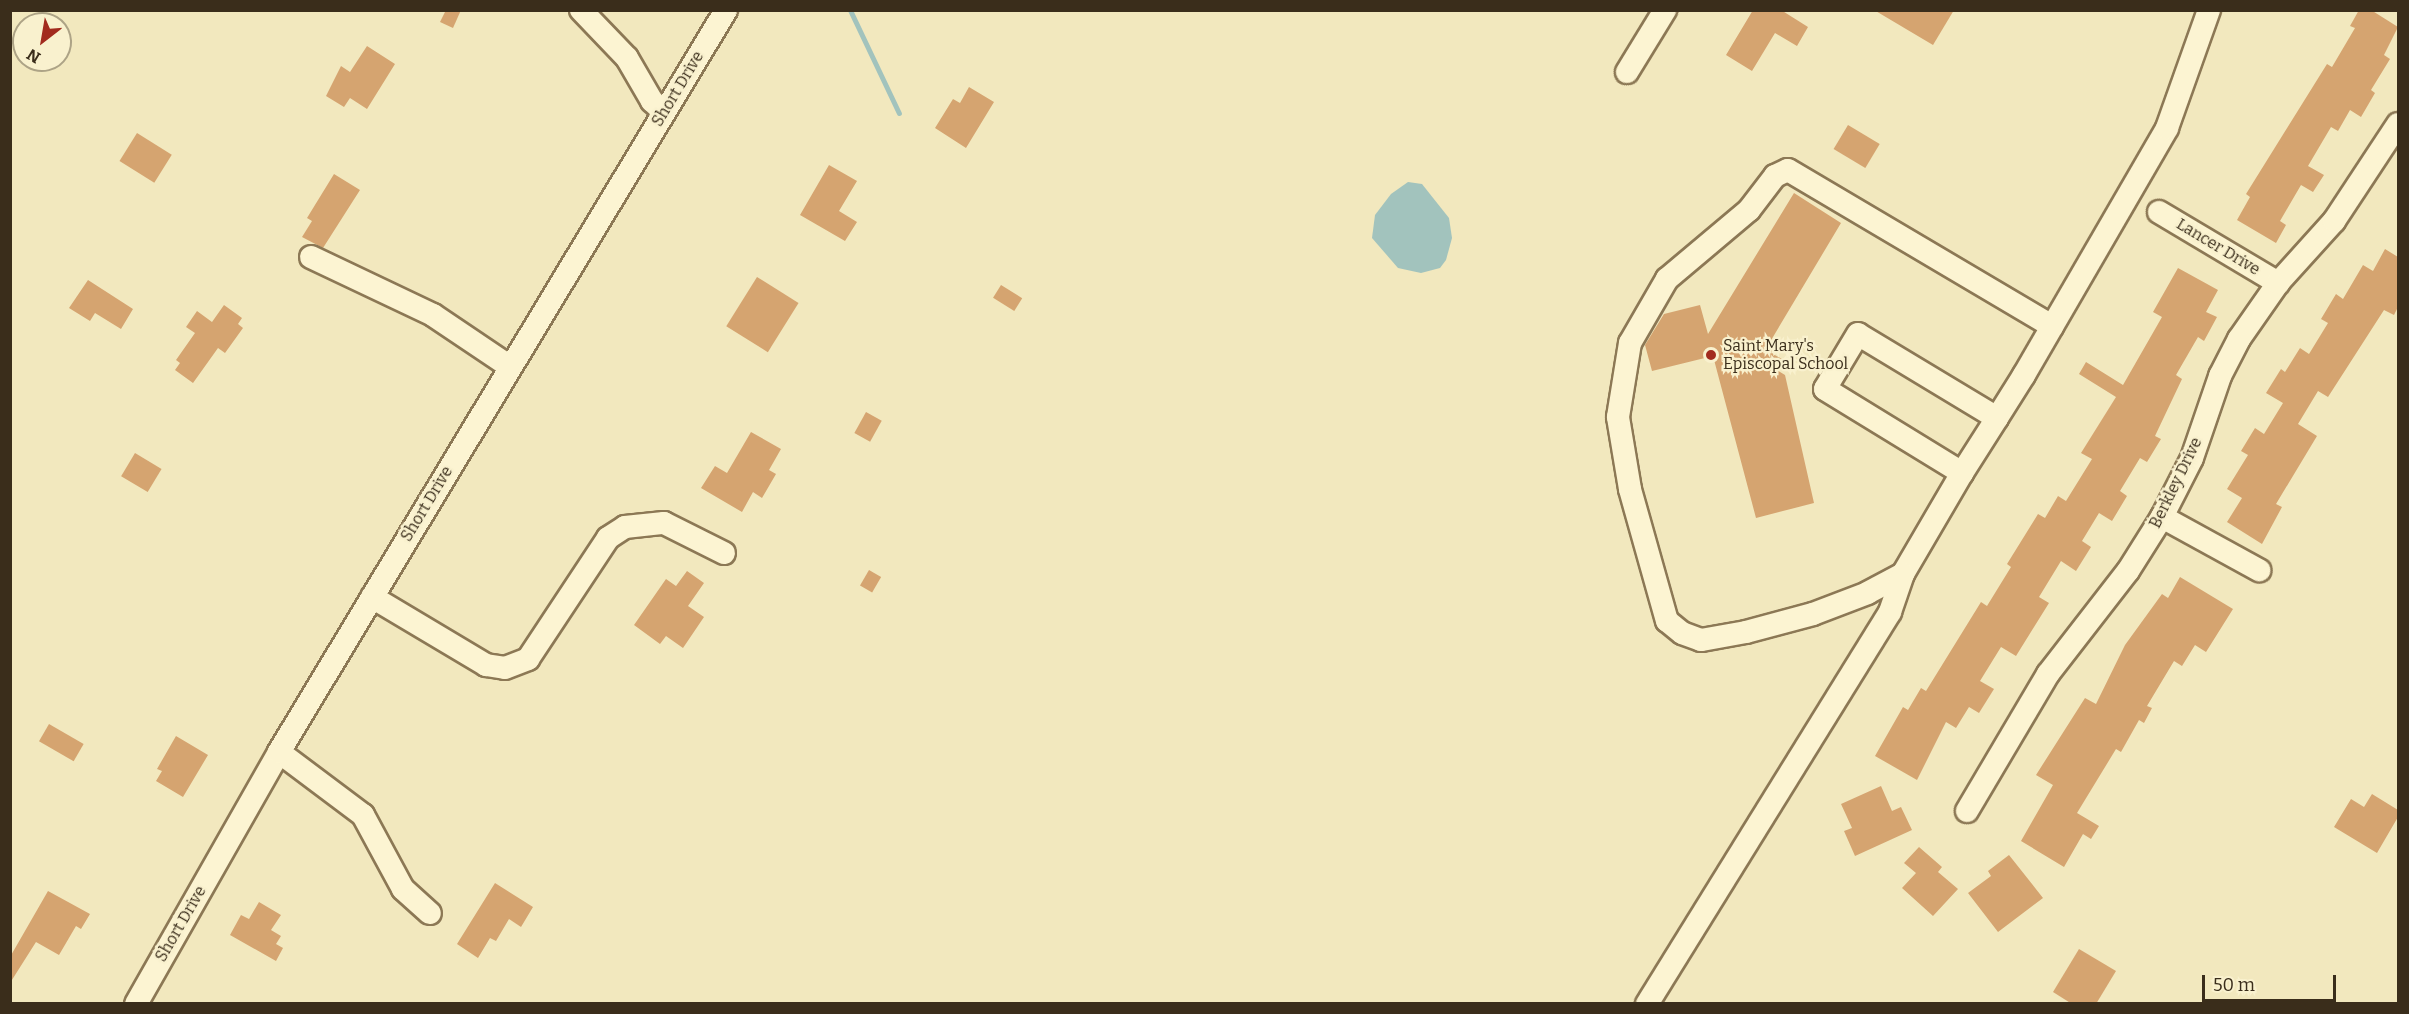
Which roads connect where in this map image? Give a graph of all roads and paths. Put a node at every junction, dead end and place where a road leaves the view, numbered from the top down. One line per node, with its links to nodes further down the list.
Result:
1 (580, 10): 6 (street)
2 (726, 10): 6 (street, Short Drive)
3 (1665, 10): 5 (street)
4 (2209, 10): 11 (street)
5 (1627, 72)
6 (664, 112): 12 (street, Short Drive)
7 (2398, 124): 10 (street, Berkley Drive)
8 (2158, 212): 10 (street, Lancer Drive)
9 (311, 257): 12 (street)
10 (2278, 283): 15 (street, Berkley Drive)
11 (2052, 326): 13 (street); 18 (street)
12 (509, 366): 19 (street, Short Drive)
13 (1997, 418): 14 (street); 14 (street)
14 (1962, 473): 18 (street)
15 (2162, 516): 17 (street); 21 (street, Berkley Drive)
16 (724, 554): 19 (street)
17 (2259, 570)
18 (1903, 574): 24 (street)
19 (372, 597): 20 (street, Short Drive)
20 (279, 752): 22 (street); 23 (street, Short Drive)
21 (1967, 811)
22 (430, 913)
23 (136, 1004)
24 (1647, 1004)

